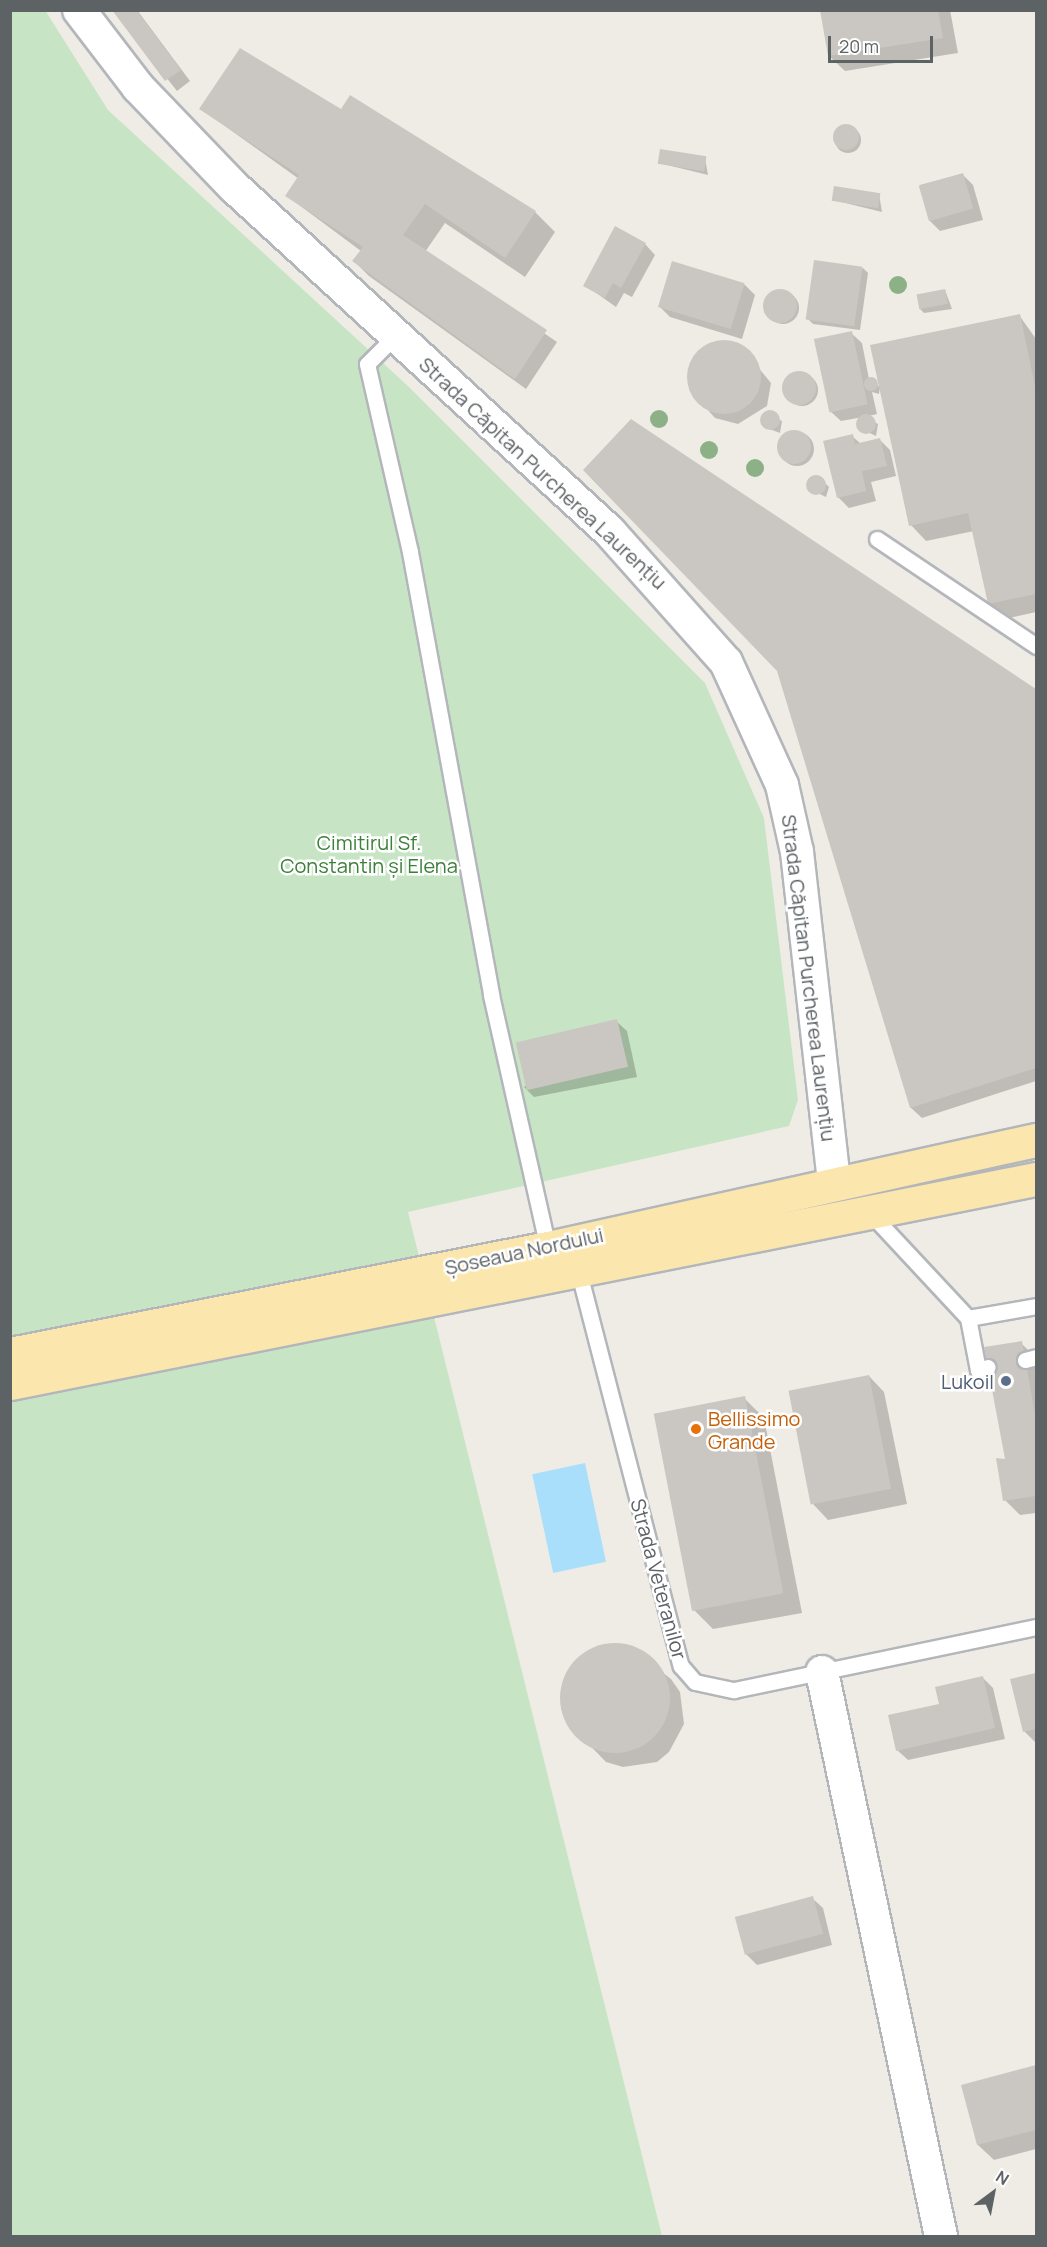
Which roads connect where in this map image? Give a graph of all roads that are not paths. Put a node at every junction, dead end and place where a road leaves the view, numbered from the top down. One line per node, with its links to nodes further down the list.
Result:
1 (79, 10): 2 (street, Strada Căpitan Purcherea Laurențiu)
2 (396, 335): 7 (street, Strada Căpitan Purcherea Laurențiu); 9 (lane)
3 (877, 539): 4 (lane)
4 (1036, 646)
5 (1036, 1140): 7 (main road, Șoseaua Nordului)
6 (1036, 1179): 8 (main road, Șoseaua Nordului)
7 (834, 1183): 9 (main road, Șoseaua Nordului)
8 (871, 1214): 10 (main road, Șoseaua Nordului); 12 (lane)
9 (548, 1248): 13 (main road, Șoseaua Nordului)
10 (579, 1272): 15 (main road, Șoseaua Nordului); 17 (lane, Strada Veteranilor)
11 (1036, 1306): 12 (lane)
12 (968, 1318): 14 (lane)
13 (10, 1354)
14 (988, 1367)
15 (10, 1383)
16 (1036, 1627): 17 (lane, Strada Veteranilor)
17 (822, 1672): 18 (street)
18 (941, 2236)

